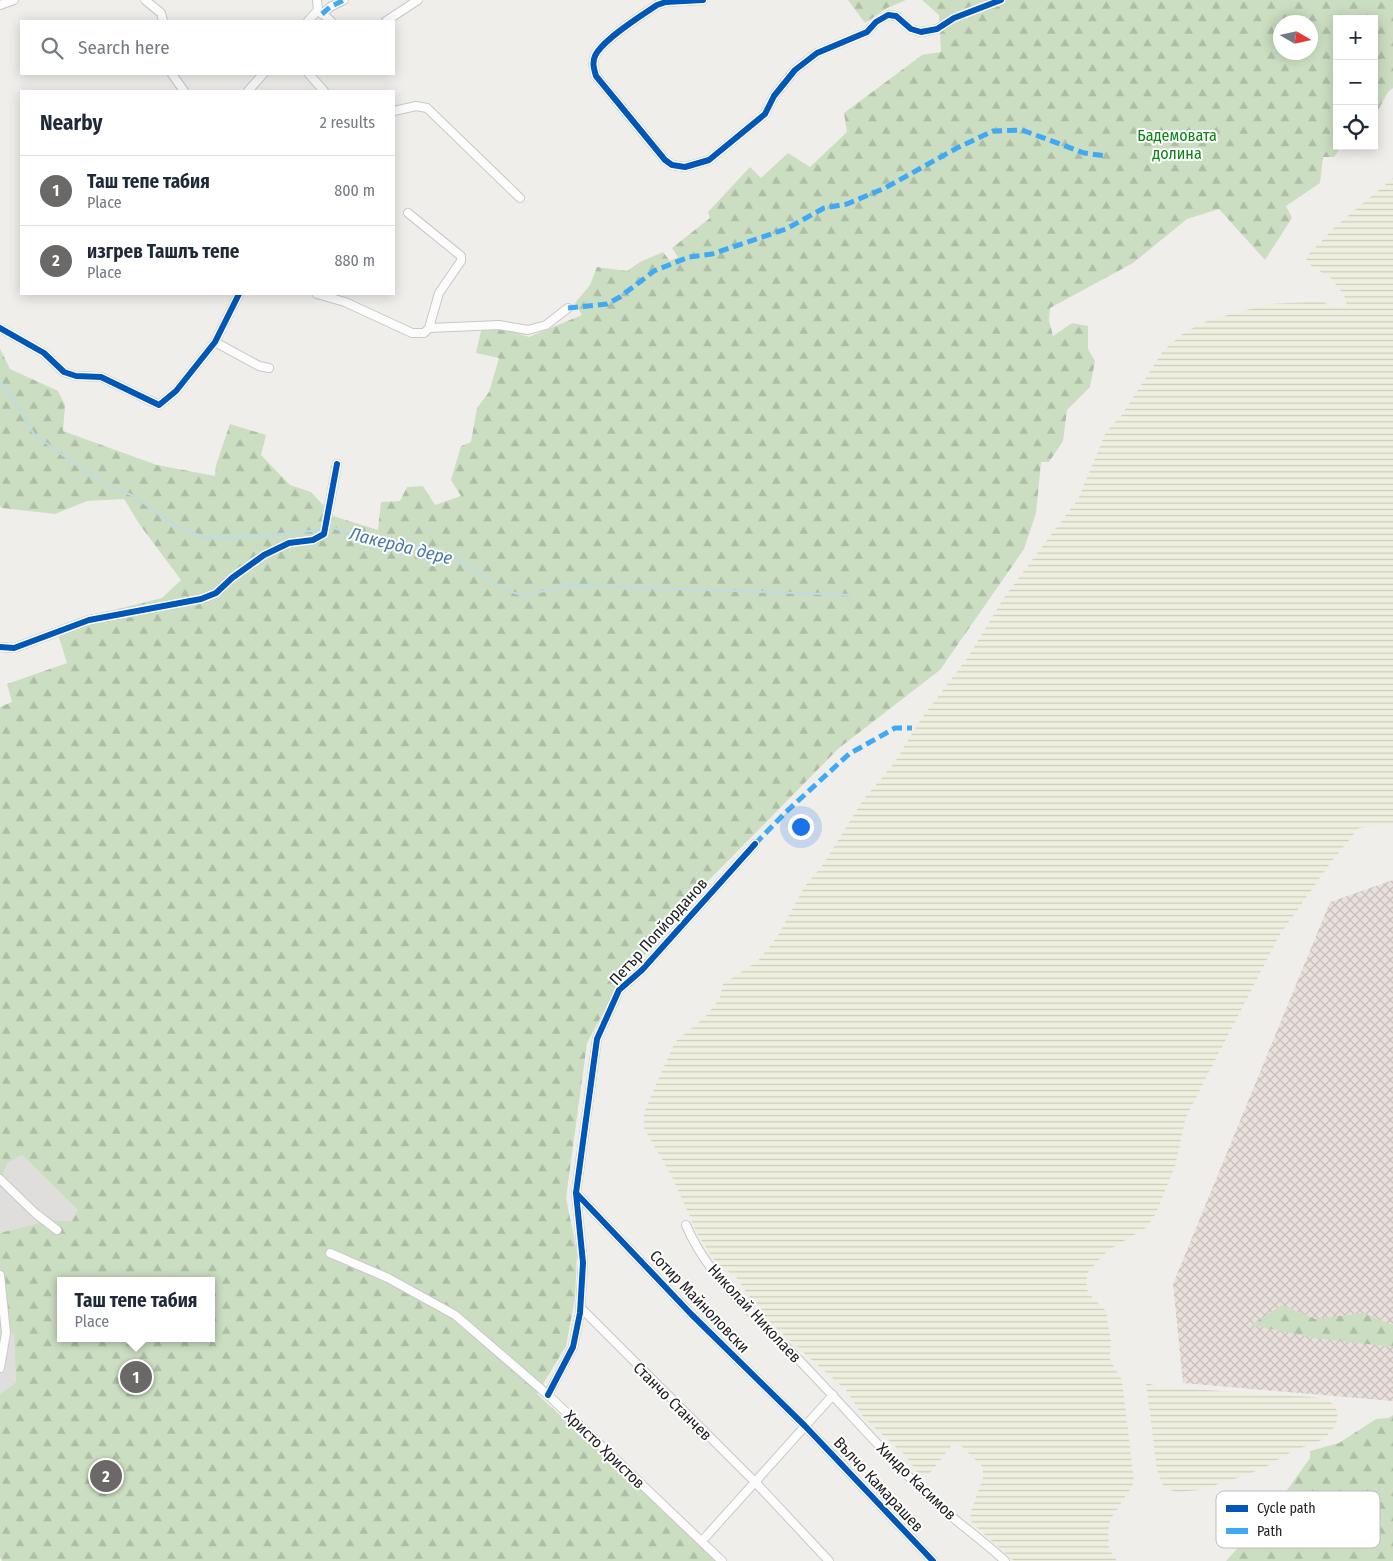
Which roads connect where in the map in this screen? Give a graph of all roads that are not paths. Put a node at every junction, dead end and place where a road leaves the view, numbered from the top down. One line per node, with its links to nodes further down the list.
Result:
1 (14, 0): 8 (street)
2 (145, 0): 10 (street)
3 (316, 0): 9 (street)
4 (344, 0): 9 (street)
5 (418, 0): 13 (street)
6 (703, 0): 7 (street)
7 (1001, 0)
8 (0, 5)
9 (320, 12): 11 (street); 12 (street)
10 (163, 20)
11 (309, 20)
12 (330, 20)
13 (388, 20)
14 (173, 75): 17 (street)
15 (262, 75): 18 (street)
16 (310, 75): 19 (street)
17 (183, 90)
18 (249, 90)
19 (323, 90)
20 (395, 111): 21 (street)
21 (520, 198)
22 (408, 213): 27 (street)
23 (238, 295): 28 (street)
24 (320, 295): 27 (street)
25 (568, 308): 27 (street)
26 (0, 328): 28 (street)
27 (429, 328)
28 (215, 342): 29 (street)
29 (269, 368)
30 (338, 464): 31 (street)
31 (0, 647)
32 (755, 844): 34 (street, Петър Попйорданов)
33 (0, 1179): 36 (street)
34 (576, 1193): 39 (street, Петър Попйорданов); 43 (street, Сотир Майноловски)
35 (686, 1225): 42 (street, Николай Николаев)
36 (57, 1230)
37 (330, 1253): 41 (street, Христо Христов)
38 (0, 1275): 40 (street)
39 (581, 1308): 41 (street, Петър Попйорданов); 44 (street, Станчо Станчев)
40 (0, 1368)
41 (548, 1395): 45 (street, Христо Христов)
42 (833, 1395): 43 (street); 49 (street, Хиндо Касимов)
43 (806, 1426): 44 (street); 48 (street, Вълчо Камарашев)
44 (755, 1482): 45 (street); 47 (street, Станчо Станчев)
45 (702, 1541): 46 (street, Христо Христов)
46 (722, 1561)
47 (829, 1561)
48 (933, 1561)
49 (1005, 1561)

